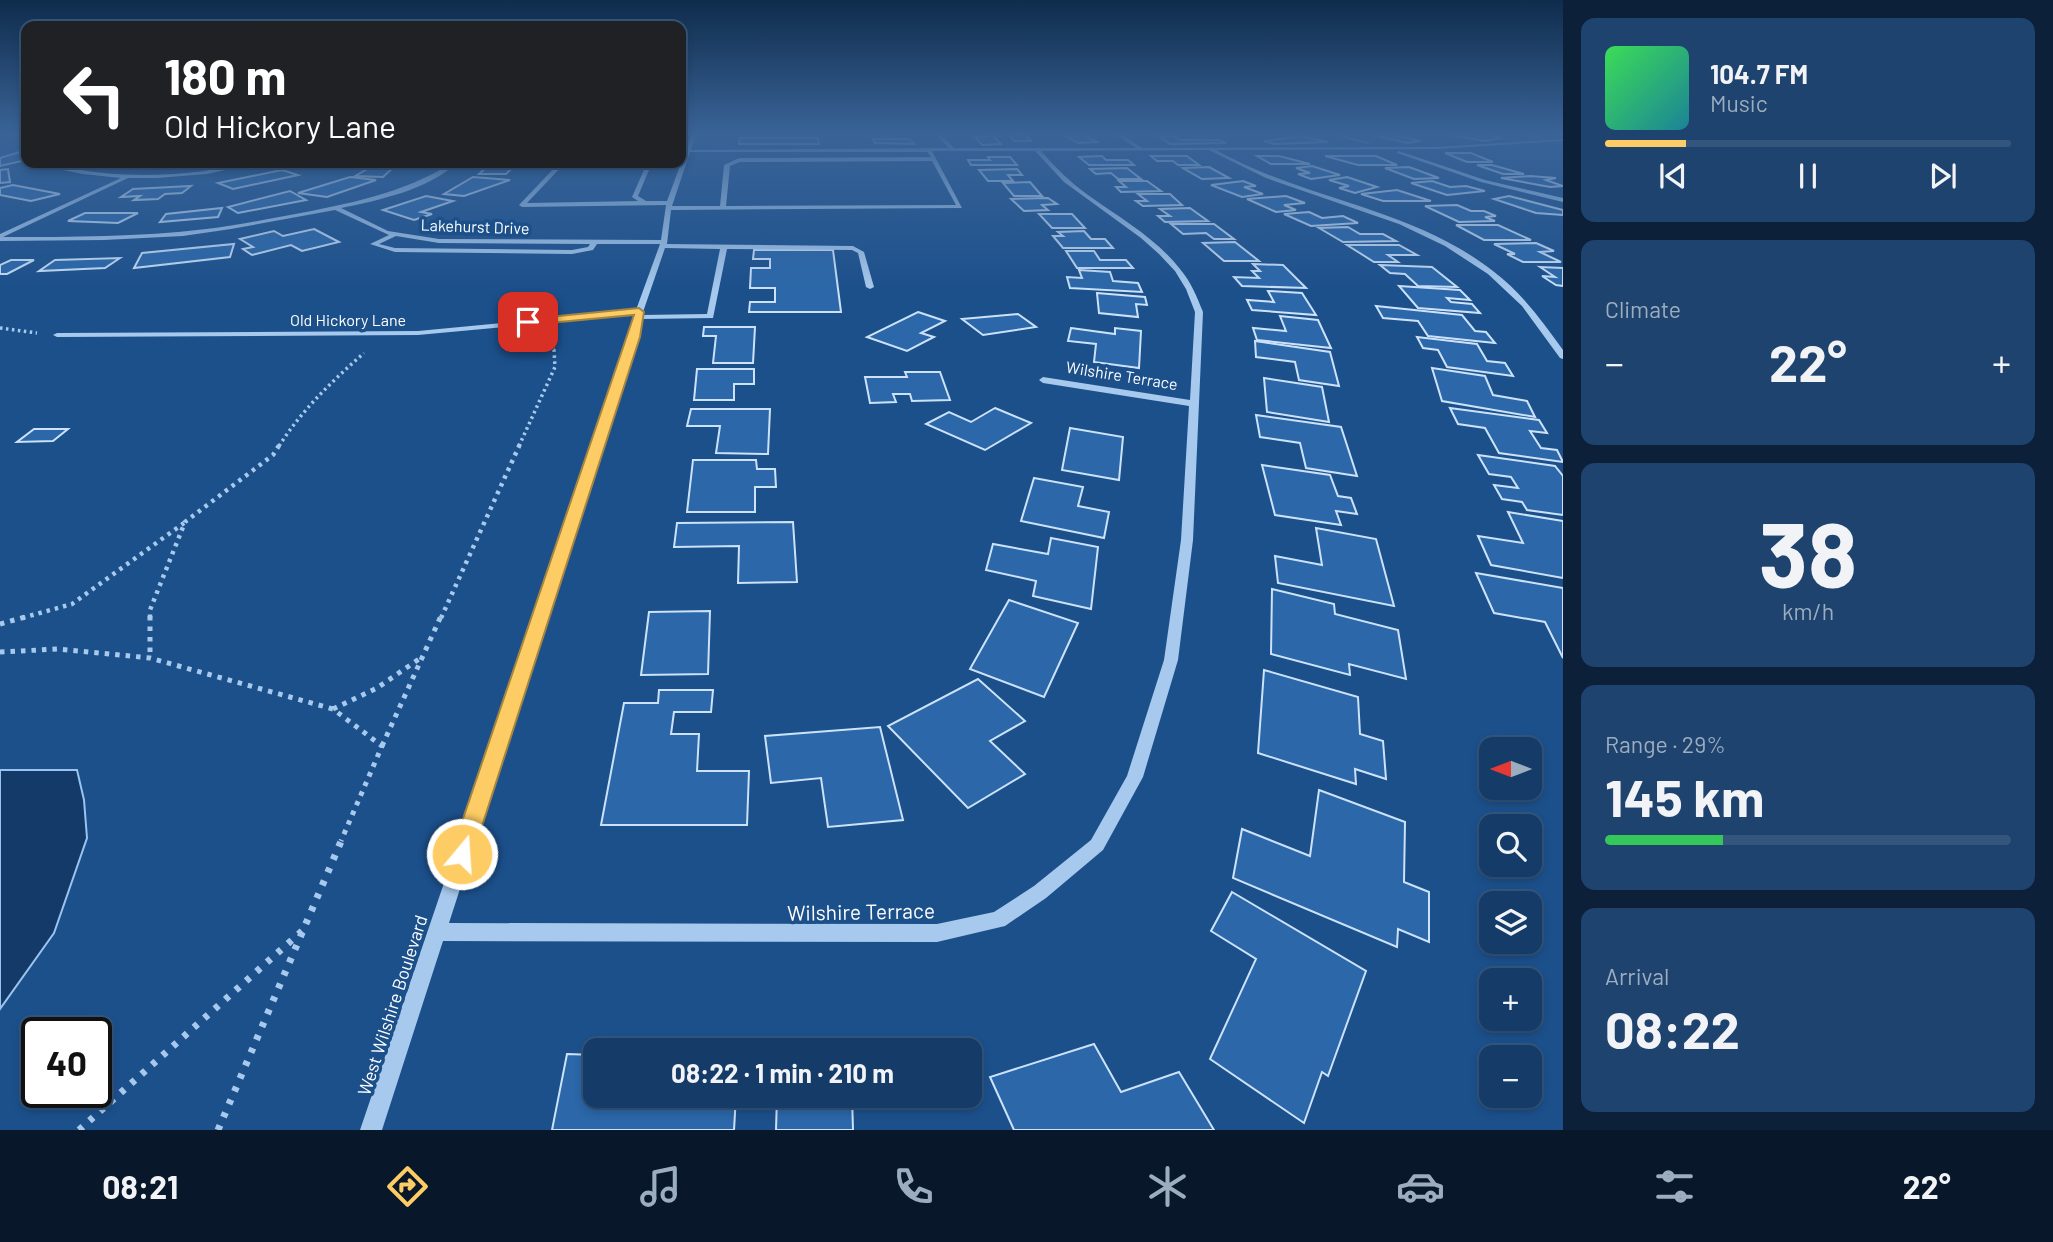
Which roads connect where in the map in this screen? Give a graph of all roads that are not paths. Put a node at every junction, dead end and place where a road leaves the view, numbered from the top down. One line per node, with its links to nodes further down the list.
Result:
1 (108, 186): 17 (street)
2 (411, 186): 14 (street)
3 (540, 186): 12 (street)
4 (640, 186): 12 (street)
5 (676, 186): 13 (street, West Wilshire Boulevard)
6 (725, 186): 15 (street)
7 (948, 186): 15 (street)
8 (1072, 186): 26 (street, Wilshire Terrace)
9 (1296, 186): 24 (street)
10 (1503, 186): 11 (street)
11 (1563, 200)
12 (645, 203): 13 (street)
13 (669, 205): 15 (street); 19 (street, West Wilshire Boulevard)
14 (336, 208): 16 (street, Lakehurst Drive); 17 (street)
15 (723, 208)
16 (397, 235): 18 (street, Lakehurst Drive); 18 (street)
17 (0, 238)
18 (594, 242): 19 (street, Lakehurst Drive)
19 (664, 244): 20 (street, Lakehurst Drive); 22 (street, West Wilshire Boulevard)
20 (723, 247): 21 (street, Lakehurst Drive); 22 (street, Old Hickory Lane)
21 (870, 287)
22 (639, 314): 23 (street, Old Hickory Lane); 27 (street, West Wilshire Boulevard)
23 (57, 335)
24 (1563, 356)
25 (1043, 380): 26 (street, Wilshire Terrace)
26 (1195, 404): 27 (street, Wilshire Terrace)
27 (436, 932): 28 (street, West Wilshire Boulevard)
28 (371, 1130)

